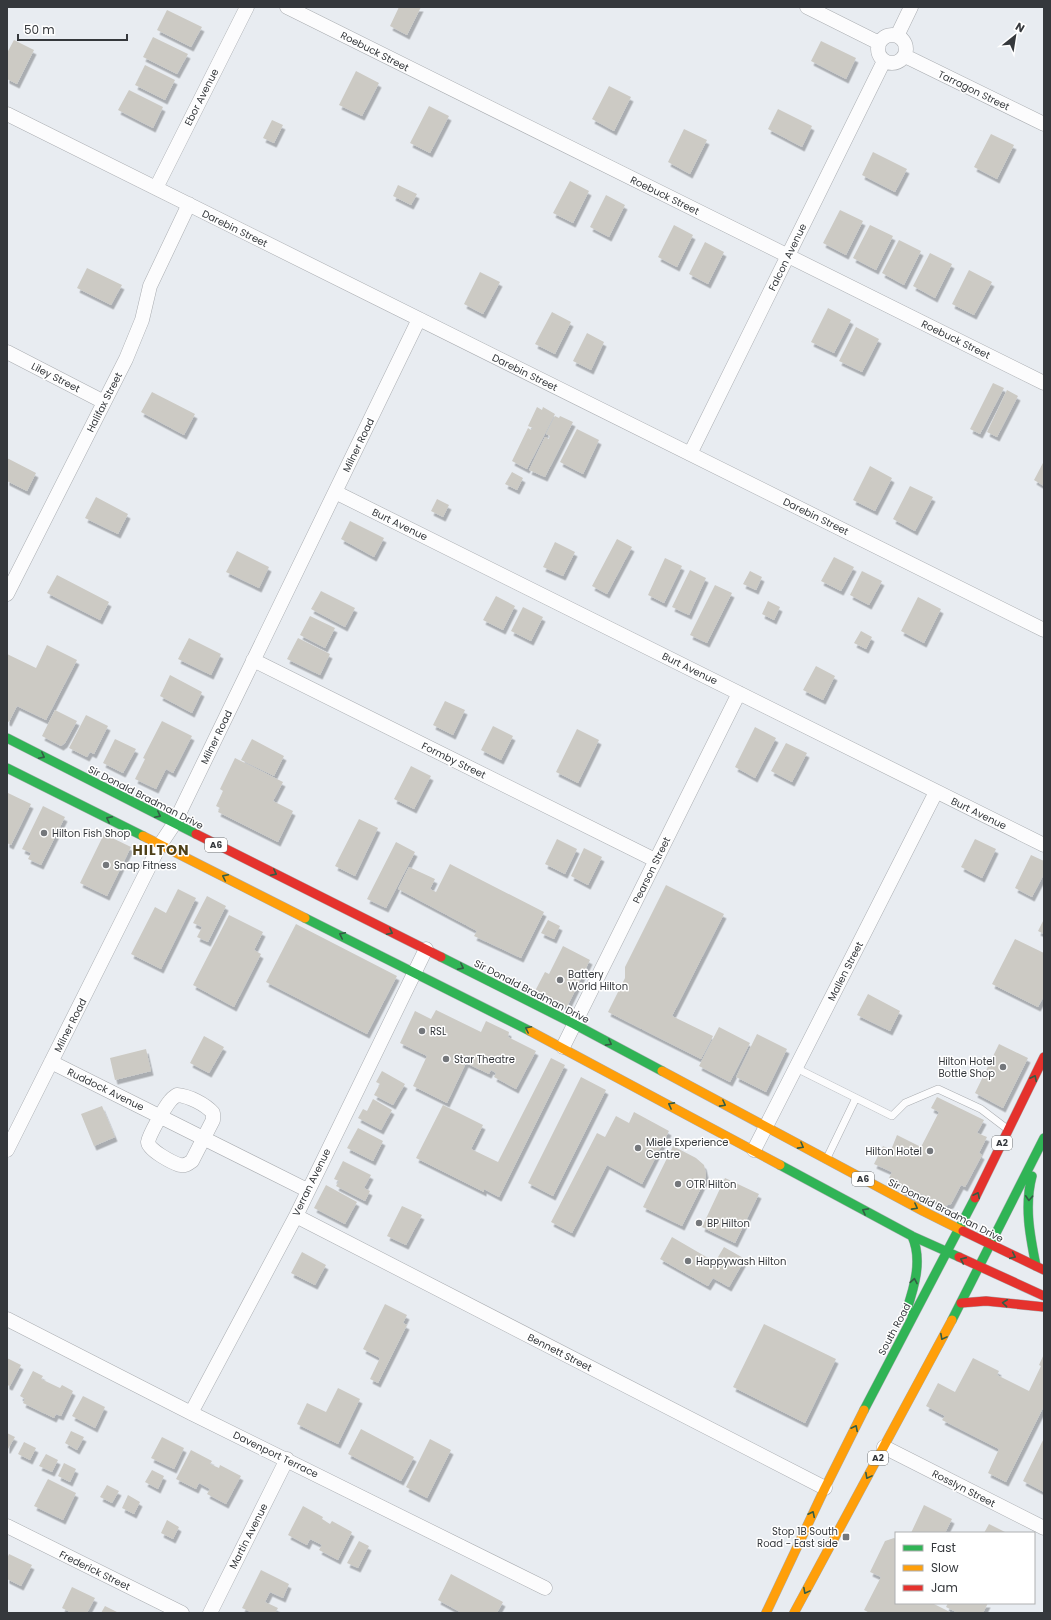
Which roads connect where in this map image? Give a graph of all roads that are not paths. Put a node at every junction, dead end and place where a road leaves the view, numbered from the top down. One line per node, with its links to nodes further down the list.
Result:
1 (247, 7): 11 (street, Ebor Avenue)
2 (287, 7): 13 (street, Roebuck Street)
3 (807, 7): 6 (street)
4 (911, 7): 5 (street)
5 (897, 36): 6 (street); 7 (street)
6 (879, 42): 8 (street)
7 (904, 56): 8 (street); 10 (street, Tarragon Street)
8 (884, 61): 13 (street, Falcon Avenue)
9 (7, 114): 11 (street, Darebin Street)
10 (1044, 124)
11 (156, 188): 12 (street, Darebin Street)
12 (189, 204): 14 (street, Darebin Street); 17 (street, Halifax Street)
13 (788, 256): 16 (street, Roebuck Street); 18 (street, Falcon Avenue)
14 (419, 319): 18 (street, Darebin Street); 19 (street, Milner Road)
15 (7, 352): 17 (street, Liley Street)
16 (1044, 383)
17 (104, 402): 20 (street, Halifax Street)
18 (690, 454): 21 (street, Darebin Street)
19 (335, 492): 22 (street, Milner Road); 23 (street, Burt Avenue)
20 (7, 594)
21 (1044, 630)
22 (253, 660): 27 (street, Milner Road); 30 (street, Formby Street)
23 (739, 693): 26 (street, Burt Avenue); 30 (street, Pearson Street)
24 (7, 738): 27 (main road, Sir Donald Bradman Drive / A6, one-way to 27)
25 (7, 768): 28 (main road, A6, one-way to 25)
26 (936, 792): 29 (street, Burt Avenue); 37 (street, Mallen Street)
27 (174, 824): 28 (street, Milner Road); 31 (main road, Sir Donald Bradman Drive / A6, one-way to 31)
28 (160, 845): 32 (main road, A6, one-way to 28); 36 (street, Milner Road)
29 (1044, 845)
30 (655, 860): 33 (street, Pearson Street)
31 (426, 949): 32 (street, Verran Avenue); 33 (main road, Sir Donald Bradman Drive / A6, one-way to 33)
32 (414, 971): 34 (main road, A6, one-way to 32); 47 (street, Verran Avenue)
33 (574, 1024): 34 (street, Pearson Street); 40 (main road, Sir Donald Bradman Drive / A6, one-way to 40)
34 (563, 1047): 45 (main road, A6, one-way to 34)
35 (1044, 1057): 41 (main road, South Road / A2, one-way to 35)
36 (51, 1062): 39 (street, Ruddock Avenue); 44 (street, Milner Road)
37 (796, 1068): 38 (lane); 40 (street, Mallen Street)
38 (856, 1098): 41 (lane); 46 (lane)
39 (160, 1116): 42 (street, Ruddock Avenue); 42 (street); 42 (street)
40 (767, 1127): 45 (street, Mallen Street); 46 (main road, Sir Donald Bradman Drive / A6, one-way to 46)
41 (1008, 1129): 49 (main road, South Road / A2, one-way to 41)
42 (203, 1138): 47 (street, Ruddock Avenue)
43 (1042, 1142): 51 (main road, A2); 54 (main road, one-way to 54)
44 (7, 1150)
45 (754, 1150): 50 (main road, A6, one-way to 45)
46 (826, 1160): 49 (main road, Sir Donald Bradman Drive / A6, one-way to 49)
47 (307, 1190): 48 (street, Verran Avenue)
48 (296, 1216): 60 (street, Verran Avenue); 63 (street, Bennett Street)
49 (959, 1230): 51 (main road, Sir Donald Bradman Drive / A6); 52 (main road, South Road / A2)
50 (912, 1236): 52 (main road, A6); 59 (main road, one-way to 50)
51 (990, 1245): 53 (main road, A2); 54 (main road, Sir Donald Bradman Drive / A6, one-way to 54)
52 (948, 1253): 53 (main road, A6, one-way to 52); 59 (main road, South Road / A2)
53 (979, 1267): 55 (main road, A6); 56 (main road, A2)
54 (1040, 1268)
55 (1044, 1296)
56 (961, 1303): 57 (main road, one-way to 56); 61 (main road, A2, one-way to 61)
57 (1044, 1307)
58 (7, 1319): 60 (street, Davenport Terrace)
59 (884, 1371): 63 (main road, South Road / A2, one-way to 59)
60 (191, 1413): 62 (street, Davenport Terrace)
61 (884, 1447): 65 (street, Rosslyn Street); 70 (main road, A2, one-way to 70)
62 (287, 1459): 66 (street, Davenport Terrace); 68 (street, Martin Avenue)
63 (825, 1488): 69 (main road, South Road / A2, one-way to 63)
64 (7, 1526): 67 (street, Frederick Street)
65 (1044, 1528)
66 (545, 1588)
67 (182, 1613)
68 (210, 1613)
69 (766, 1613)
70 (794, 1613)

